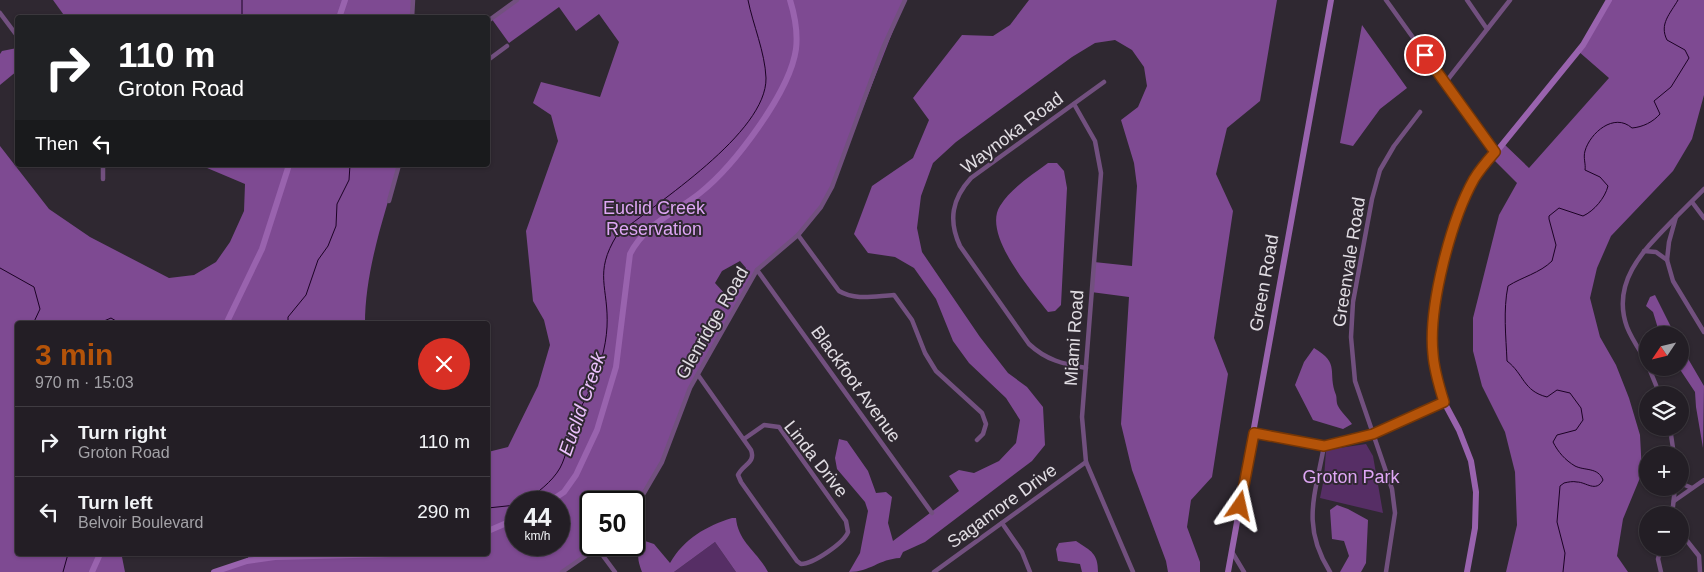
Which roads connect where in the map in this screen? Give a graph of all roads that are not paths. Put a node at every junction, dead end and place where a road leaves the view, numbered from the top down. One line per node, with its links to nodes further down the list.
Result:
1 (345, 0): 12 (street)
2 (413, 0): 13 (street)
3 (517, 0): 14 (street)
4 (790, 0): 52 (street)
5 (905, 0): 33 (street, Glenridge Road)
6 (1331, 0): 43 (street, Green Road)
7 (1386, 0): 20 (street)
8 (1467, 0): 15 (street)
9 (1510, 0): 15 (street)
10 (1609, 0): 23 (street)
11 (0, 13): 16 (street)
12 (340, 15)
13 (412, 15)
14 (490, 20)
15 (1487, 29): 20 (street)
16 (15, 33)
17 (507, 46): 18 (street)
18 (490, 59)
19 (1104, 82): 21 (street, Waynoka Road)
20 (1445, 83): 23 (street)
21 (1074, 104): 40 (street, Miami Road); 40 (street, Waynoka Road)
22 (1420, 112): 44 (street, Greenvale Road)
23 (1495, 152): 42 (street)
24 (103, 167): 27 (street)
25 (289, 167): 37 (street)
26 (399, 167): 29 (street)
27 (104, 179)
28 (1704, 189): 30 (street)
29 (389, 200)
30 (1692, 202): 31 (street); 32 (street)
31 (1676, 217): 34 (street); 35 (street)
32 (1704, 218)
33 (798, 235): 36 (street, Glenridge Road); 46 (street)
34 (1644, 251): 35 (street); 39 (street)
35 (1667, 260): 38 (street)
36 (757, 270): 41 (street, Glenridge Road); 57 (street, Blackfoot Avenue)
37 (227, 321)
38 (1704, 332)
39 (1639, 349)
40 (1086, 368): 48 (street, Miami Road)
41 (698, 375): 45 (street); 53 (street, Glenridge Road)
42 (1444, 402): 44 (street); 79 (street)
43 (1254, 433): 47 (street); 62 (street, Green Road)
44 (1373, 434): 47 (street); 78 (street, Greenvale Road)
45 (744, 439): 45 (street, Linda Drive)
46 (977, 440)
47 (1324, 446): 77 (street)
48 (1086, 462): 58 (street, Sagamore Drive); 74 (street, Miami Road)
49 (1704, 480): 51 (street)
50 (1689, 487): 51 (street)
51 (1692, 488): 55 (street)
52 (565, 491)
53 (645, 491)
54 (1674, 496): 55 (street)
55 (1674, 501): 56 (street)
56 (1673, 506)
57 (932, 513)
58 (1002, 523): 72 (street, Sagamore Drive); 73 (street)
59 (505, 524): 60 (street)
60 (490, 530)
61 (1689, 543): 81 (street)
62 (1232, 551): 75 (street, Green Road); 76 (street)
63 (99, 556): 68 (street)
64 (314, 556): 69 (street)
65 (586, 556): 70 (street)
66 (604, 556): 71 (street)
67 (1659, 556): 80 (street)
68 (92, 572)
69 (214, 572)
70 (562, 572)
71 (614, 572)
72 (934, 572)
73 (1030, 572)
74 (1133, 572)
75 (1228, 572)
76 (1244, 572)
77 (1330, 572)
78 (1386, 572)
79 (1467, 572)
80 (1661, 572)
81 (1700, 572)

